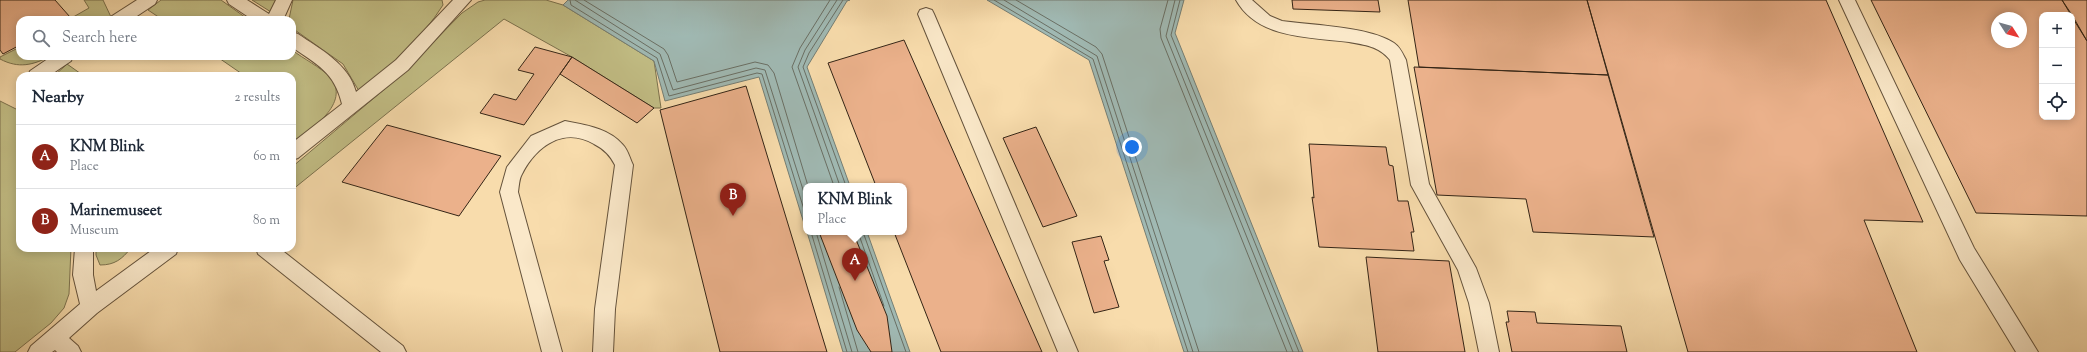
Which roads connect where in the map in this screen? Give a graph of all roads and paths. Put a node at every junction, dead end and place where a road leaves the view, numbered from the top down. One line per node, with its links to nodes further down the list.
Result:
1 (149, 0): 8 (lane)
2 (235, 0): 9 (lane)
3 (284, 0): 10 (lane)
4 (463, 0): 14 (lane)
5 (1244, 0): 27 (lane)
6 (1847, 0): 28 (lane)
7 (926, 14): 26 (lane)
8 (124, 16)
9 (260, 16)
10 (277, 16)
11 (296, 41): 14 (lane)
12 (59, 60): 13 (lane)
13 (42, 72)
14 (351, 107): 15 (lane)
15 (296, 150)
16 (84, 252): 19 (lane)
17 (165, 252): 19 (lane)
18 (270, 252): 23 (lane)
19 (90, 307): 20 (lane)
20 (55, 338): 21 (lane); 22 (lane)
21 (38, 352)
22 (71, 352)
23 (396, 352)
24 (552, 352): 25 (lane)
25 (603, 352)
26 (1068, 352)
27 (1488, 352)
28 (2028, 352)

